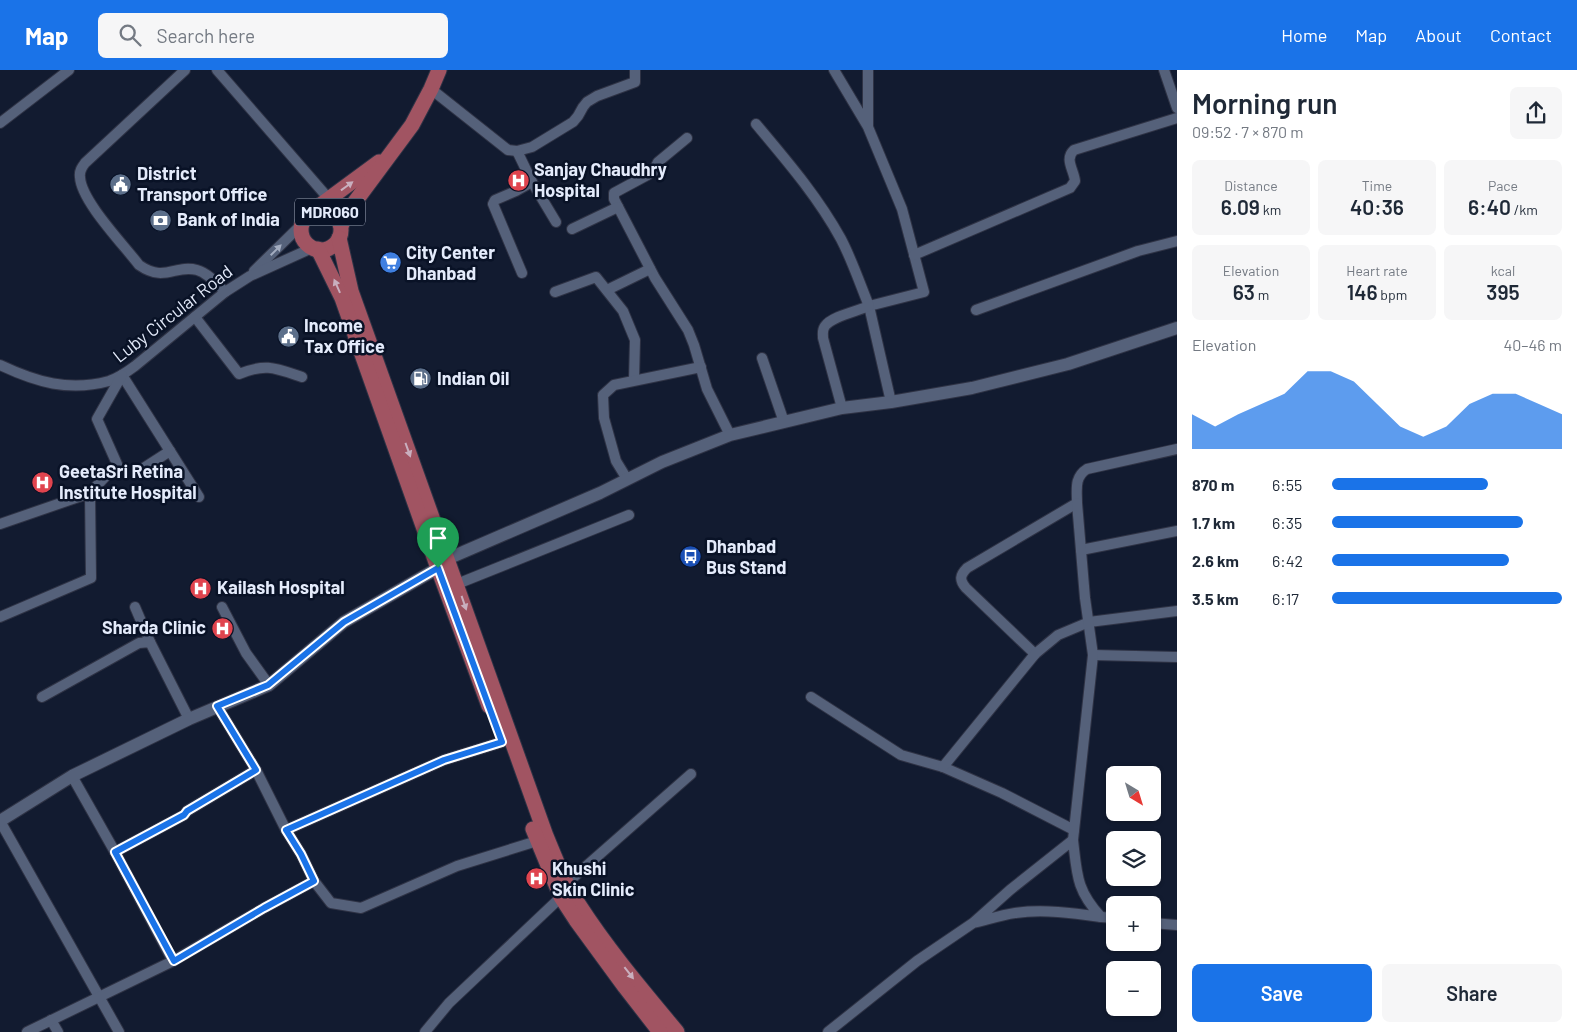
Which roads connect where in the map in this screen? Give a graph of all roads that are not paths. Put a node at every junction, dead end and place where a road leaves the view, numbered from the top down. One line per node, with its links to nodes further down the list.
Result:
1 (69, 70): 12 (street)
2 (185, 70): 32 (street)
3 (217, 70): 19 (street)
4 (439, 70): 9 (main road, MDR060)
5 (635, 70): 16 (street)
6 (834, 70): 14 (street)
7 (868, 70): 14 (street)
8 (1164, 70): 10 (street)
9 (431, 89): 16 (street); 17 (main road, MDR060)
10 (1177, 108)
11 (1177, 118): 27 (street)
12 (0, 123)
13 (756, 124): 34 (street)
14 (868, 127): 27 (street)
15 (687, 138): 20 (street)
16 (517, 151): 18 (street)
17 (388, 156): 19 (main road, MDR060, one-way to 17); 23 (main road, MDR060)
18 (532, 182): 22 (street); 29 (street)
19 (329, 199): 21 (main road, MDR060); 23 (street)
20 (618, 207): 24 (street); 28 (street)
21 (305, 219): 23 (main road, MDR060); 26 (main road, MDR060); 30 (street, Luby Circular Road, one-way to 21)
22 (556, 222)
23 (342, 226): 26 (main road, MDR060); 59 (main road, MDR060, one-way to 59)
24 (572, 229)
25 (1177, 241): 35 (street)
26 (315, 249): 30 (street, Luby Circular Road); 59 (main road, MDR060, one-way to 26)
27 (914, 255): 34 (street)
28 (650, 269): 31 (street); 40 (street)
29 (522, 273)
30 (250, 276): 32 (street, Luby Circular Road)
31 (607, 290): 33 (street); 43 (street)
32 (224, 292): 36 (street, Luby Circular Road)
33 (555, 292)
34 (869, 306): 44 (street); 45 (street)
35 (976, 310)
36 (195, 317): 41 (street, Luby Circular Road); 42 (street)
37 (1177, 328): 44 (street)
38 (762, 358): 46 (street)
39 (0, 365): 41 (street, Luby Circular Road)
40 (701, 367): 43 (street); 47 (street)
41 (122, 375): 49 (street); 52 (street)
42 (302, 377)
43 (634, 380): 51 (street)
44 (891, 402): 45 (street)
45 (842, 408): 46 (street)
46 (784, 422): 47 (street)
47 (730, 435): 51 (street)
48 (1177, 449): 54 (street)
49 (170, 451): 50 (street); 53 (street)
50 (139, 471)
51 (628, 479): 59 (street)
52 (90, 493): 56 (street); 64 (street)
53 (199, 497)
54 (1077, 503): 58 (street); 67 (street)
55 (629, 515): 60 (street)
56 (0, 524)
57 (1177, 531): 58 (street)
58 (1081, 550): 65 (street)
59 (443, 563): 60 (main road, MDR060); 70 (street); 75 (main road, MDR060)
60 (457, 584): 86 (main road, MDR060, one-way to 86)
61 (135, 607): 66 (street)
62 (222, 607): 70 (street)
63 (1177, 611): 65 (street)
64 (0, 617)
65 (1088, 622): 67 (street); 68 (street)
66 (150, 642): 71 (street); 74 (street)
67 (1035, 654): 76 (street)
68 (1093, 655): 69 (street); 82 (street)
69 (1177, 657)
70 (268, 685): 73 (street)
71 (42, 697)
72 (811, 697): 76 (street)
73 (217, 706): 74 (street); 77 (street)
74 (189, 719): 79 (street)
75 (502, 742): 81 (street); 83 (main road, MDR060)
76 (943, 767): 82 (street)
77 (256, 770): 81 (street); 84 (street)
78 (691, 774): 86 (street)
79 (72, 776): 80 (street); 84 (street)
80 (0, 821): 93 (street)
81 (286, 830): 85 (street)
82 (1074, 835): 87 (street); 89 (street)
83 (537, 841): 85 (street); 86 (main road, MDR060)
84 (115, 852): 92 (street)
85 (314, 881): 92 (street)
86 (564, 890): 98 (street); 99 (main road, MDR060); 100 (main road, MDR060, one-way to 100)
87 (1101, 917): 88 (street); 89 (street)
88 (1106, 917)
89 (972, 923): 101 (street)
90 (1161, 923): 91 (street)
91 (1177, 925)
92 (174, 961): 93 (street)
93 (99, 997): 94 (street); 97 (street)
94 (52, 1020): 95 (street); 96 (street)
95 (27, 1032)
96 (58, 1032)
97 (119, 1032)
98 (425, 1032)
99 (660, 1032)
100 (677, 1032)
101 (828, 1032)

